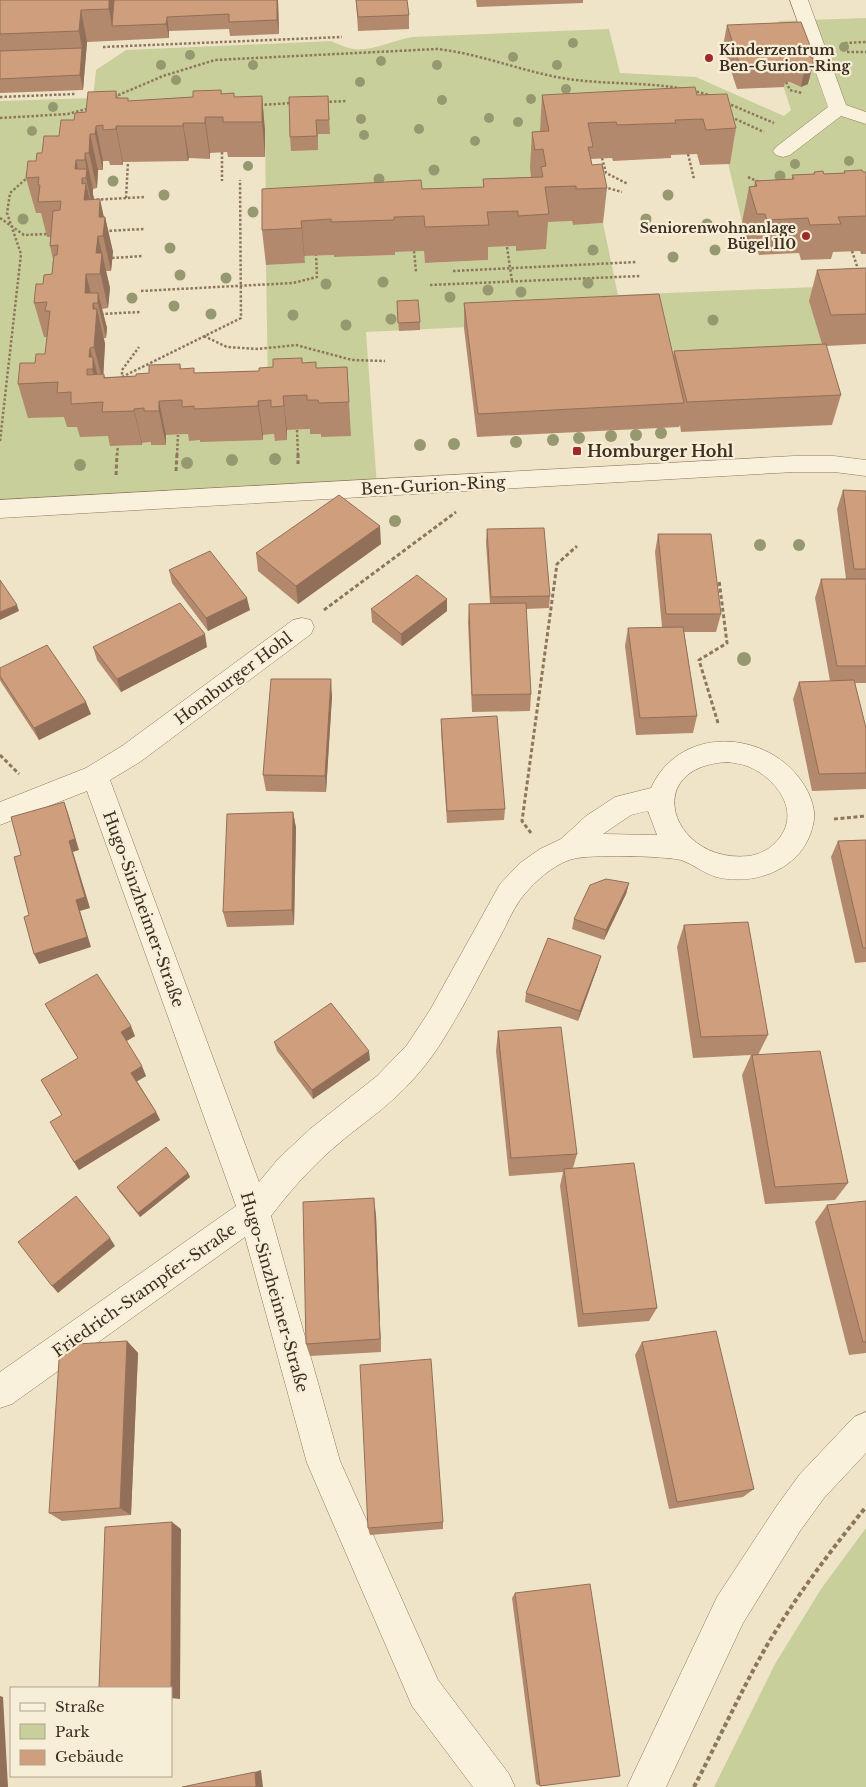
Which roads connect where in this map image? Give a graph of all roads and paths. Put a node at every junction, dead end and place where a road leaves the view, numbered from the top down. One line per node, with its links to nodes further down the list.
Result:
1 (799, 0): 14 (street)
2 (342, 37): 5 (path)
3 (866, 42): 4 (path)
4 (840, 44)
5 (103, 47)
6 (74, 94): 7 (path)
7 (0, 97)
8 (107, 100): 18 (path)
9 (347, 101): 10 (path)
10 (318, 102)
11 (298, 103): 12 (path)
12 (259, 105)
13 (92, 108): 16 (path)
14 (838, 109): 17 (street); 20 (street)
15 (730, 117): 19 (path)
16 (0, 118)
17 (866, 118)
18 (782, 127)
19 (764, 132)
20 (784, 151)
21 (222, 152): 29 (path)
22 (688, 154): 27 (path)
23 (602, 158): 30 (path)
24 (128, 162): 35 (path)
25 (31, 174): 38 (path)
26 (748, 176): 31 (path)
27 (694, 178)
28 (240, 180): 55 (path)
29 (222, 181)
30 (628, 184)
31 (763, 184)
32 (603, 187): 33 (path)
33 (622, 192)
34 (146, 197): 35 (path)
35 (126, 198): 36 (path)
36 (84, 200)
37 (0, 218): 38 (path)
38 (12, 226): 41 (path); 67 (path)
39 (144, 229): 40 (path)
40 (101, 231)
41 (48, 234)
42 (507, 247): 49 (path)
43 (414, 251): 51 (path)
44 (852, 251): 53 (path)
45 (316, 255): 55 (path)
46 (143, 256): 47 (path)
47 (112, 258)
48 (637, 262): 49 (path)
49 (510, 268): 50 (path); 54 (path)
50 (453, 270)
51 (416, 272)
52 (640, 276): 54 (path)
53 (861, 276)
54 (512, 281): 56 (path)
55 (241, 285): 57 (path); 60 (path)
56 (430, 285)
57 (141, 290)
58 (140, 312): 59 (path)
59 (94, 314)
60 (204, 336): 62 (path); 63 (path)
61 (139, 347): 63 (path)
62 (385, 361)
63 (122, 377): 64 (path)
64 (121, 386)
65 (297, 430): 70 (path)
66 (178, 435): 69 (path)
67 (0, 441)
68 (118, 446): 72 (path)
69 (177, 464)
70 (298, 466)
71 (866, 468): 73 (street, Ben-Gurion-Ring)
72 (116, 477)
73 (0, 508)
74 (460, 509): 77 (path, Homburger Hohl)
75 (576, 546): 83 (path)
76 (719, 580): 78 (path)
77 (302, 627): 79 (street, Homburger Hohl)
78 (726, 751): 80 (street); 82 (street)
79 (95, 776): 81 (street, Homburger Hohl); 84 (street, Hugo-Sinzheimer-Straße)
80 (661, 796): 82 (street); 83 (street, Friedrich-Stampfer-Straße)
81 (0, 814)
82 (683, 849): 83 (street)
83 (560, 852): 84 (street, Friedrich-Stampfer-Straße)
84 (254, 1212): 85 (street, Friedrich-Stampfer-Straße); 88 (street, Hugo-Sinzheimer-Straße)
85 (0, 1392)
86 (866, 1429): 89 (street)
87 (866, 1507): 90 (path)
88 (496, 1787)
89 (646, 1787)
90 (694, 1787)

